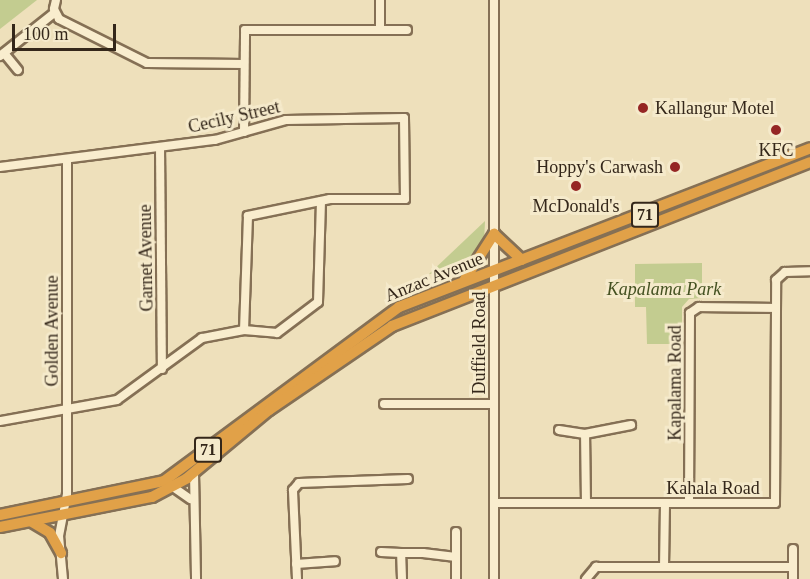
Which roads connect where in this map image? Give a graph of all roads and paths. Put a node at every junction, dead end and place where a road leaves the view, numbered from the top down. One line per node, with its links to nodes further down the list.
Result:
1 (56, 0): 4 (street)
2 (380, 0): 5 (street)
3 (494, 0): 17 (street, Duffield Road)
4 (54, 13): 7 (street); 8 (street)
5 (380, 29): 6 (street); 8 (street)
6 (407, 30)
7 (2, 55): 9 (street)
8 (244, 64): 10 (street)
9 (18, 70)
10 (244, 132): 11 (street, Cecily Street); 16 (street, Cecily Street)
11 (160, 147): 13 (street, Cecily Street); 25 (street, Garnet Avenue)
12 (810, 148): 18 (highway, Anzac Avenue / 71)
13 (67, 159): 15 (street, Cecily Street); 28 (street, Golden Avenue)
14 (810, 162): 22 (highway, Anzac Avenue / 71)
15 (0, 167)
16 (321, 201): 24 (street); 24 (street)
17 (494, 234): 18 (highway); 19 (street, Duffield Road); 21 (highway)
18 (522, 260): 19 (highway, Anzac Avenue / 71)
19 (494, 271): 21 (highway, Anzac Avenue / 71); 22 (street, Duffield Road)
20 (810, 272): 23 (street, Kahala Road)
21 (463, 282): 40 (highway, Anzac Avenue / 71)
22 (494, 285): 27 (street, Duffield Road); 33 (highway, Anzac Avenue / 71)
23 (775, 308): 39 (street, Kapalama Road); 39 (street, Kahala Road)
24 (244, 330): 25 (street)
25 (162, 369): 28 (street)
26 (384, 404): 27 (street)
27 (494, 404): 37 (street, Duffield Road)
28 (67, 409): 29 (street); 40 (street, Golden Avenue)
29 (0, 421)
30 (631, 425): 32 (street)
31 (559, 430): 32 (street)
32 (585, 437): 38 (street)
33 (194, 473): 35 (highway, Anzac Avenue / 71); 36 (street)
34 (408, 479): 53 (street)
35 (173, 487): 36 (street); 43 (highway, Anzac Avenue / 71)
36 (190, 499): 57 (street)
37 (494, 503): 38 (street, Kahala Road); 61 (street, Duffield Road)
38 (586, 503): 41 (street, Kahala Road)
39 (689, 503): 41 (street, Kahala Road)
40 (65, 504): 42 (highway, Anzac Avenue / 71); 43 (street, Golden Avenue)
41 (665, 504): 54 (street)
42 (0, 515)
43 (60, 517): 44 (highway, Anzac Avenue / 71); 49 (street)
44 (32, 522): 45 (highway, Anzac Avenue / 71); 49 (highway)
45 (0, 527)
46 (456, 532): 51 (street)
47 (793, 549): 55 (street)
48 (381, 552): 50 (street)
49 (61, 553): 56 (street)
50 (401, 553): 51 (street); 59 (street)
51 (456, 557): 60 (street)
52 (335, 561): 53 (street)
53 (297, 564): 58 (street)
54 (664, 567): 55 (street); 62 (street)
55 (793, 567): 63 (street)
56 (63, 579)
57 (196, 579)
58 (297, 579)
59 (402, 579)
60 (456, 579)
61 (494, 579)
62 (586, 579)
63 (793, 579)

